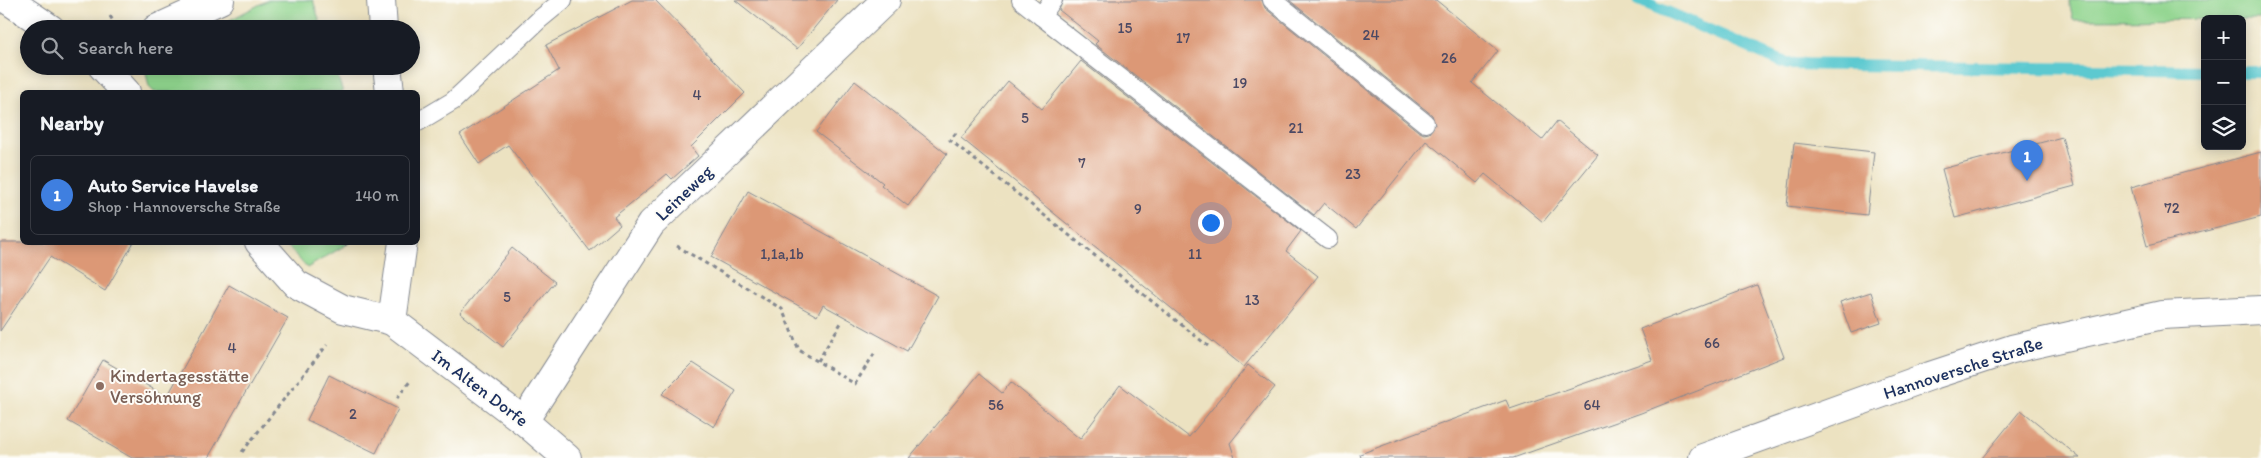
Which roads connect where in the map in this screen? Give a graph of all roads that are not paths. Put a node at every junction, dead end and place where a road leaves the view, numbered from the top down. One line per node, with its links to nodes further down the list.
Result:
1 (8, 0): 10 (street)
2 (220, 0): 11 (street)
3 (381, 0): 12 (street)
4 (563, 0): 17 (lane)
5 (886, 0): 24 (street, Leineweg)
6 (1021, 0): 9 (lane)
7 (1053, 0): 9 (lane)
8 (1272, 0): 18 (lane)
9 (1041, 16): 19 (lane)
10 (38, 20)
11 (176, 20)
12 (383, 20)
13 (110, 75): 15 (street)
14 (388, 75): 16 (street)
15 (124, 90)
16 (390, 90)
17 (420, 121)
18 (1425, 123)
19 (1328, 239)
20 (262, 245): 23 (street, Im Alten Dorfe)
21 (403, 245): 23 (street)
22 (2261, 310): 26 (street, Hannoversche Straße)
23 (392, 321): 24 (street, Im Alten Dorfe)
24 (524, 421): 25 (street, Im Alten Dorfe)
25 (567, 458)
26 (1703, 458)

